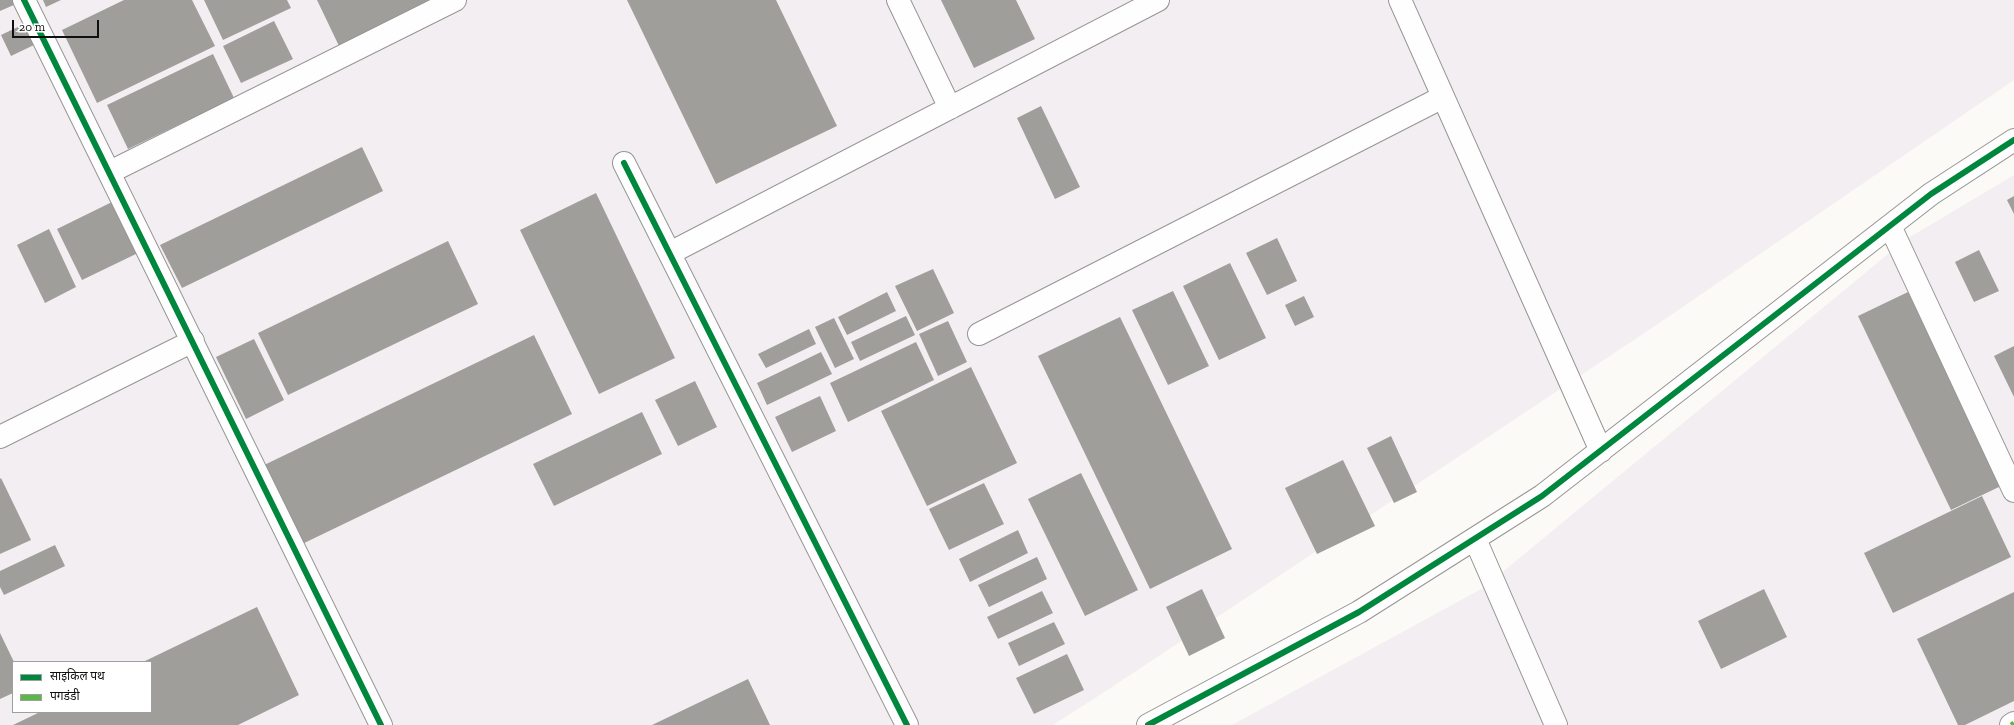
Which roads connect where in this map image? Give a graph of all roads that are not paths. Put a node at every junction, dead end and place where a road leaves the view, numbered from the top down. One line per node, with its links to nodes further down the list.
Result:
1 (24, 0): 10 (street)
2 (455, 0): 10 (street)
3 (898, 0): 7 (street)
4 (1158, 0): 7 (street)
5 (1400, 0): 6 (street)
6 (1443, 97): 13 (street); 16 (street)
7 (950, 108): 12 (street)
8 (2014, 140): 11 (street)
9 (624, 163): 12 (street)
10 (110, 172): 14 (street)
11 (1890, 226): 16 (street); 17 (street)
12 (670, 253): 21 (street)
13 (979, 334)
14 (193, 341): 15 (street); 20 (street)
15 (0, 437)
16 (1601, 451): 18 (street)
17 (2014, 491)
18 (1475, 539): 22 (street); 23 (street)
19 (2014, 723): 24 (street)
20 (381, 725)
21 (907, 725)
22 (1148, 725)
23 (1556, 725)
24 (2011, 725)

